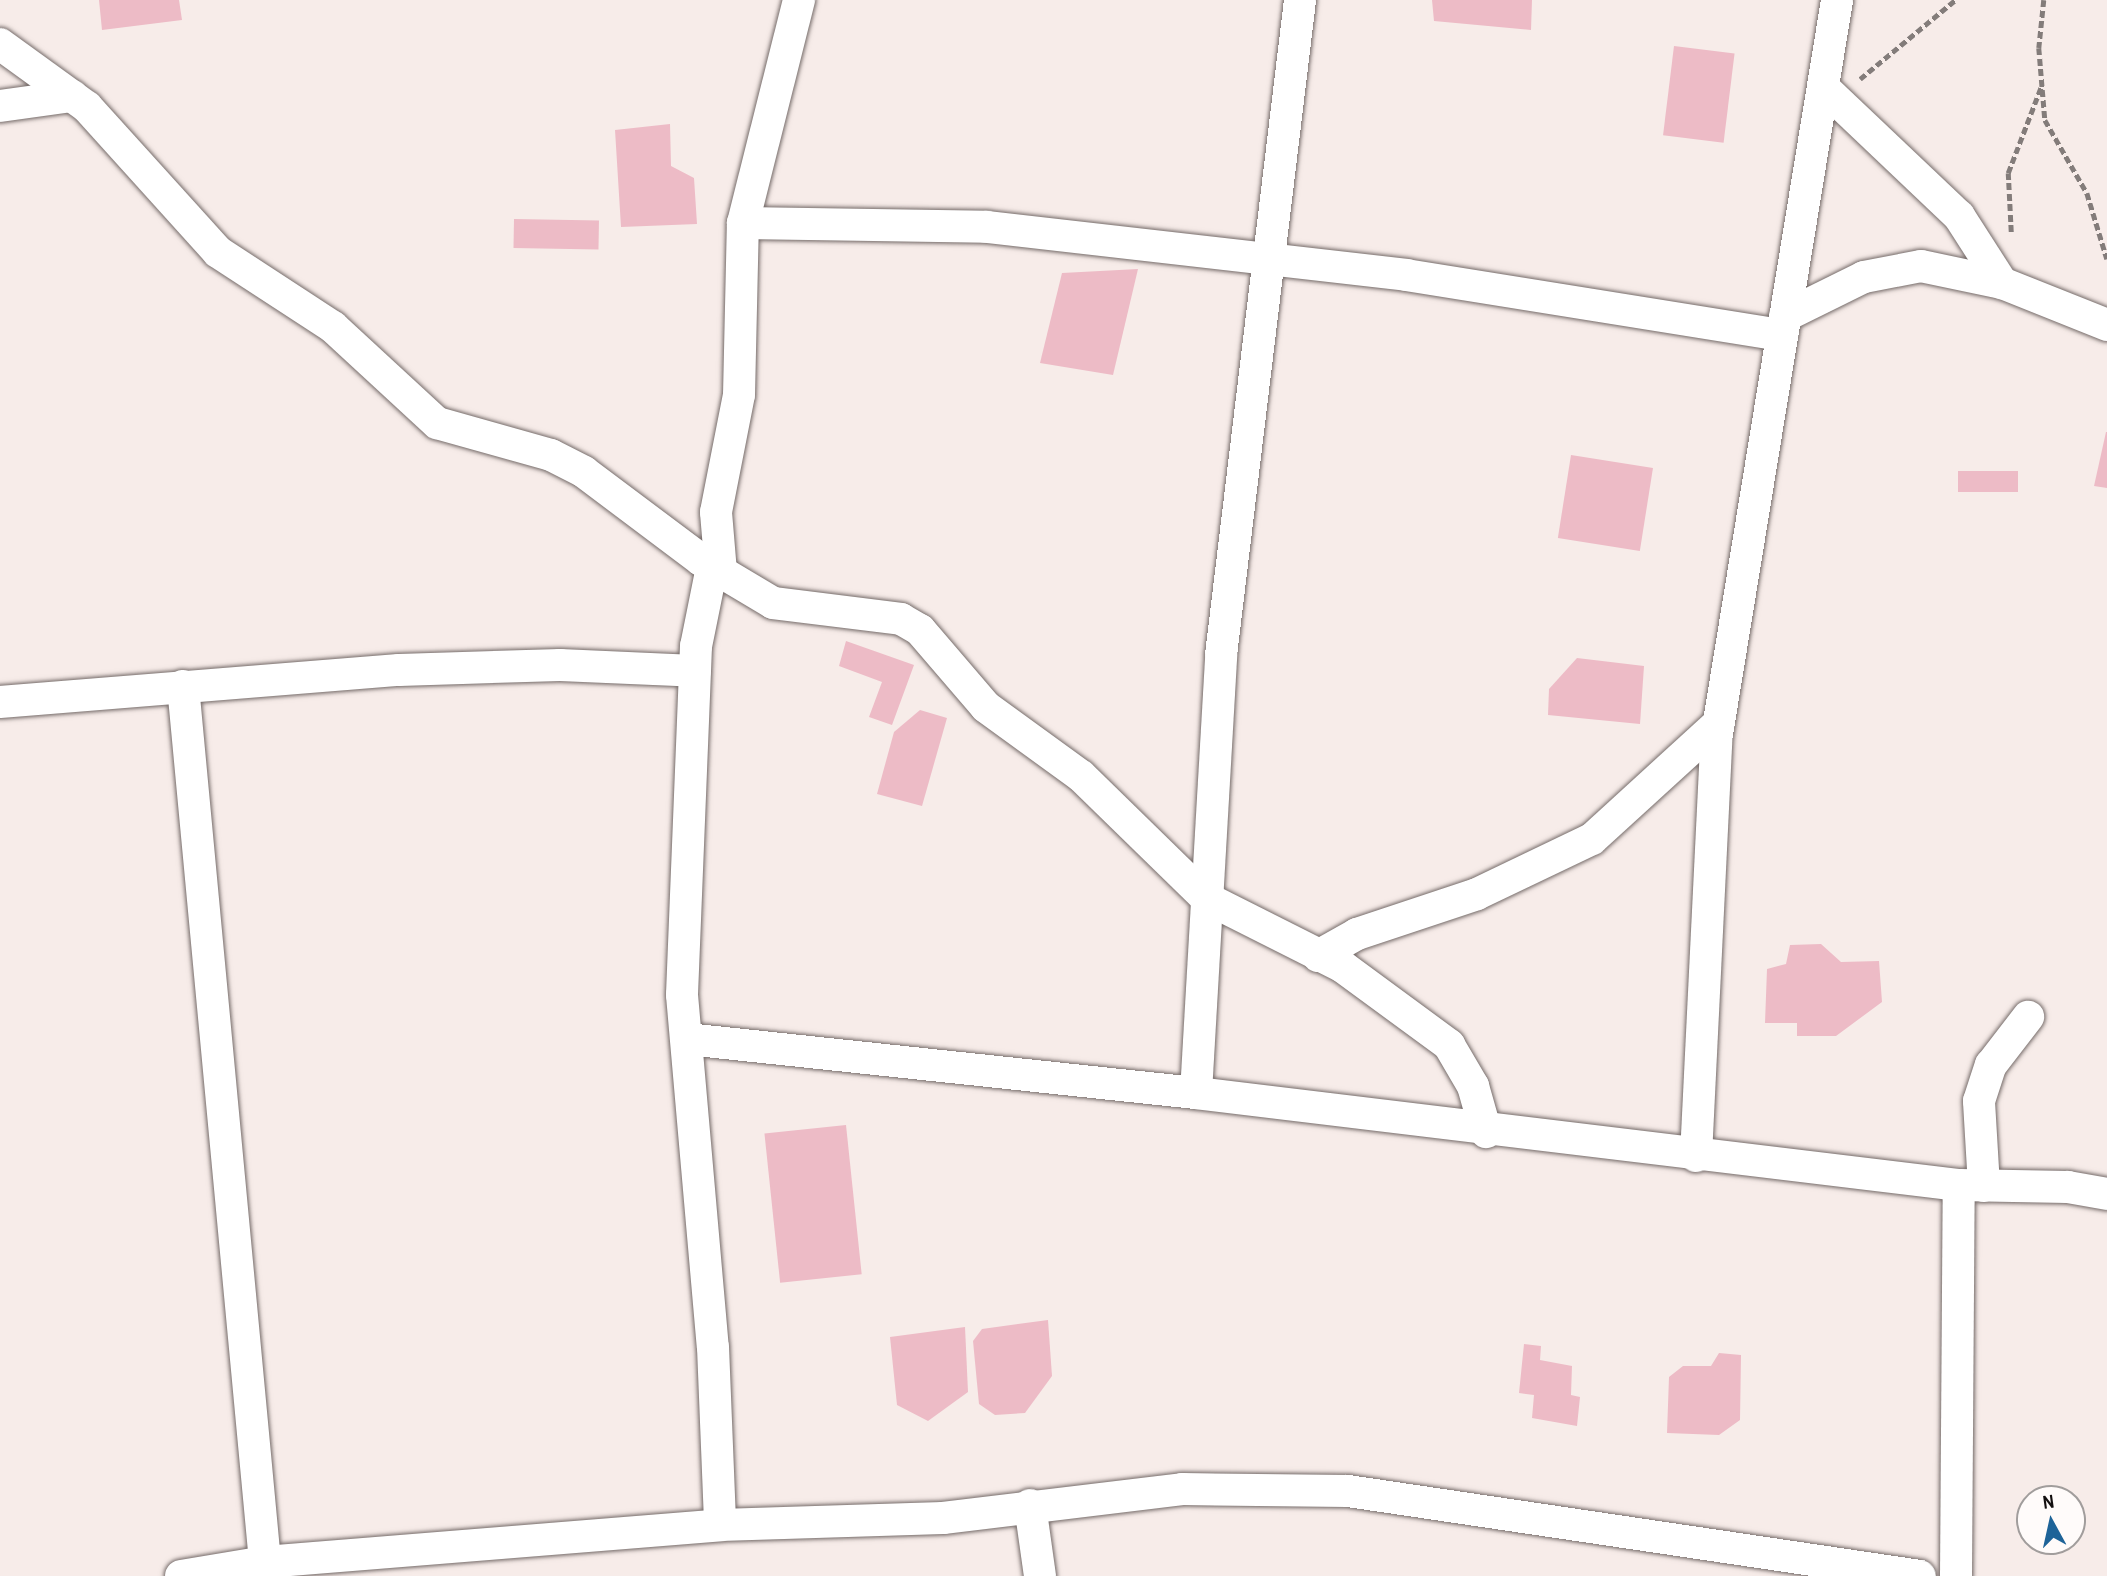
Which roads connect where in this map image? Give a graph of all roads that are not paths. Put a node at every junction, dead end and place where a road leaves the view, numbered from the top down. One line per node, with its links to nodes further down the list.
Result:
1 (799, 0): 8 (street)
2 (1300, 0): 9 (street)
3 (1837, 0): 5 (street)
4 (0, 44): 6 (street)
5 (1833, 94): 10 (street); 11 (street)
6 (72, 96): 7 (street); 13 (street)
7 (0, 106)
8 (743, 223): 9 (street); 13 (street)
9 (1269, 259): 11 (street); 18 (street)
10 (2000, 279): 11 (street); 12 (street)
11 (1783, 325): 17 (street)
12 (2107, 325)
13 (717, 570): 14 (street); 18 (street)
14 (695, 671): 15 (street); 21 (street)
15 (183, 686): 16 (street); 29 (street)
16 (0, 702)
17 (1718, 724): 19 (street); 24 (street)
18 (1206, 898): 19 (street); 22 (street)
19 (1318, 956): 23 (street)
20 (2028, 1017): 25 (street)
21 (688, 1040): 22 (street); 28 (street)
22 (1196, 1093): 23 (street)
23 (1486, 1132): 24 (street)
24 (1696, 1156): 25 (street)
25 (1972, 1185): 26 (street); 33 (street)
26 (2107, 1194)
27 (1030, 1505): 28 (street); 31 (street); 32 (street)
28 (720, 1525): 29 (street)
29 (265, 1562): 30 (street)
30 (181, 1576)
31 (1040, 1576)
32 (1920, 1576)
33 (1956, 1576)

